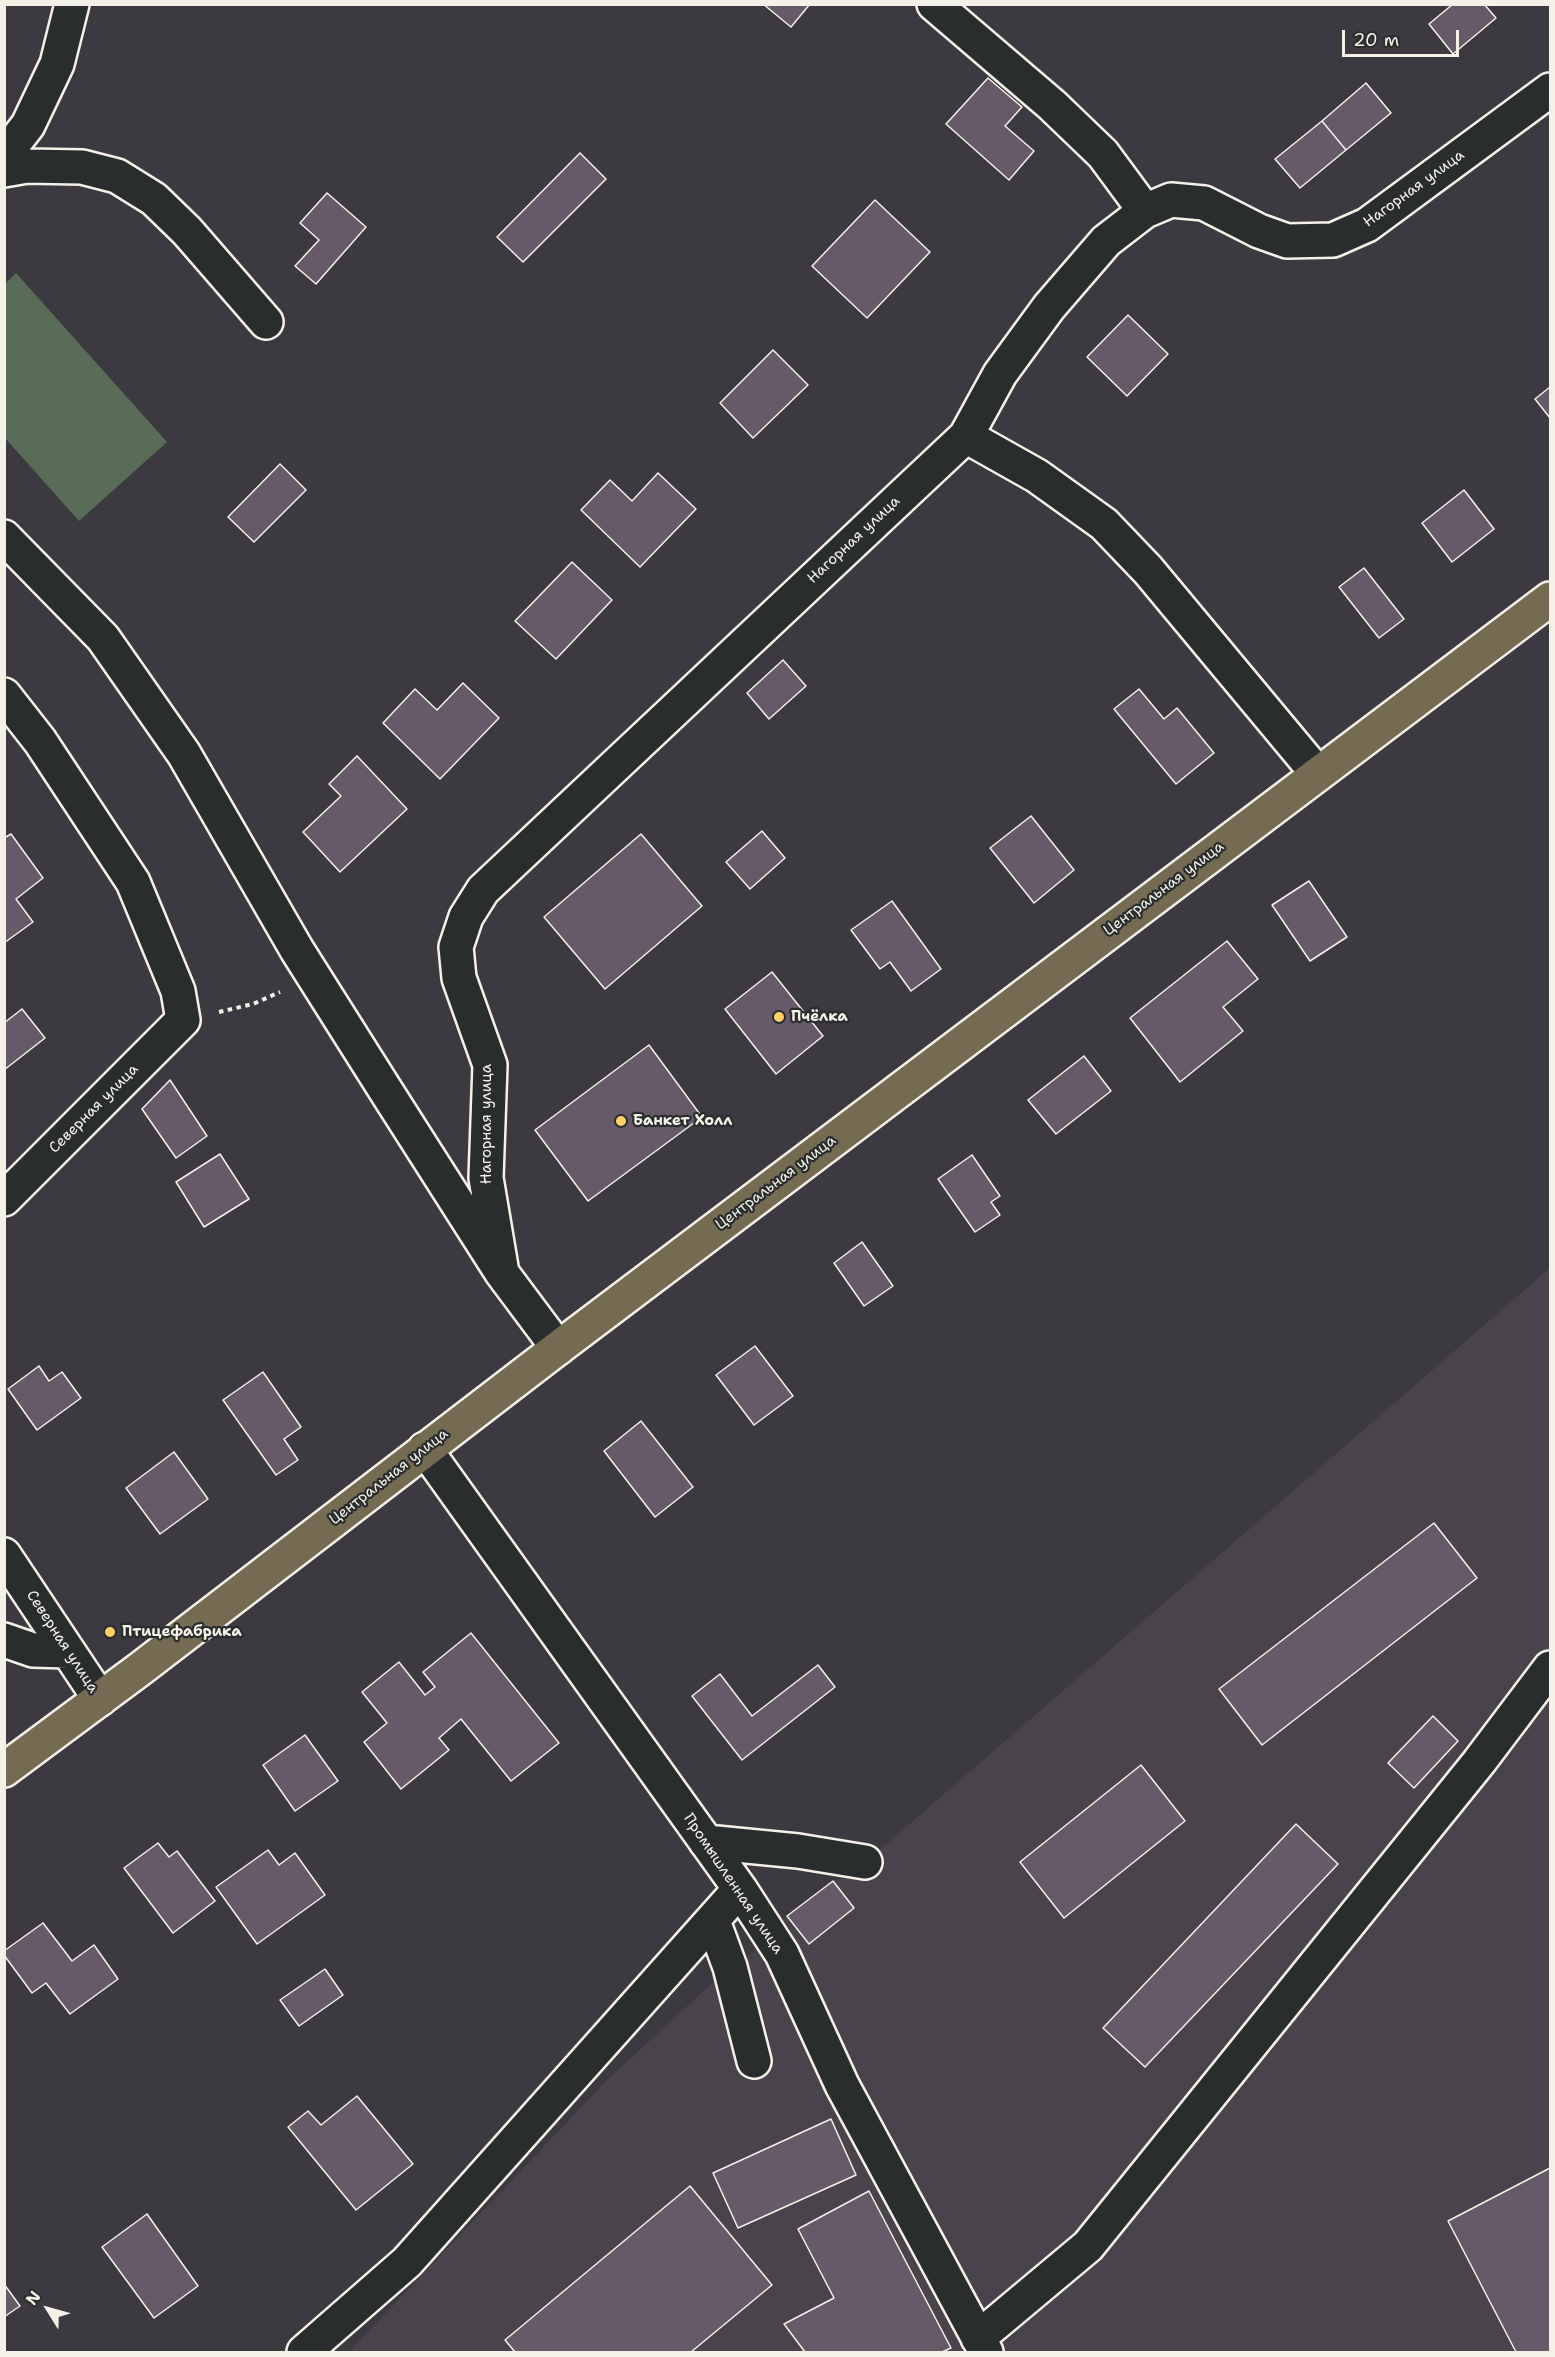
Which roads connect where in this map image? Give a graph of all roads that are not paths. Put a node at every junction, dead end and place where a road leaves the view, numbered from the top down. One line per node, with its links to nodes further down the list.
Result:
1 (72, 4): 4 (street)
2 (934, 4): 6 (street)
3 (1551, 90): 6 (street, Нагорная улица)
4 (4, 156)
5 (4, 170): 7 (street)
6 (1145, 211): 8 (street, Нагорная улица)
7 (266, 322)
8 (966, 436): 12 (street); 14 (street, Нагорная улица)
9 (4, 537): 14 (street)
10 (1551, 598): 12 (main road, Центральная улица)
11 (4, 695): 13 (street, Северная улица)
12 (1317, 773): 15 (main road, Центральная улица)
13 (4, 1199)
14 (502, 1274): 15 (street)
15 (558, 1348): 16 (main road, Центральная улица)
16 (425, 1449): 21 (main road, Центральная улица); 23 (street, Промышленная улица)
17 (4, 1555): 19 (street, Северная улица)
18 (4, 1640): 19 (street)
19 (68, 1651): 21 (street, Северная улица)
20 (1551, 1668): 28 (street)
21 (100, 1699): 22 (main road, Центральная улица)
22 (4, 1770)
23 (706, 1842): 24 (street); 25 (street, Промышленная улица)
24 (865, 1862)
25 (740, 1889): 26 (street); 28 (street, Промышленная улица)
26 (713, 1921): 27 (street); 29 (street)
27 (754, 2061)
28 (982, 2345)
29 (304, 2352)

